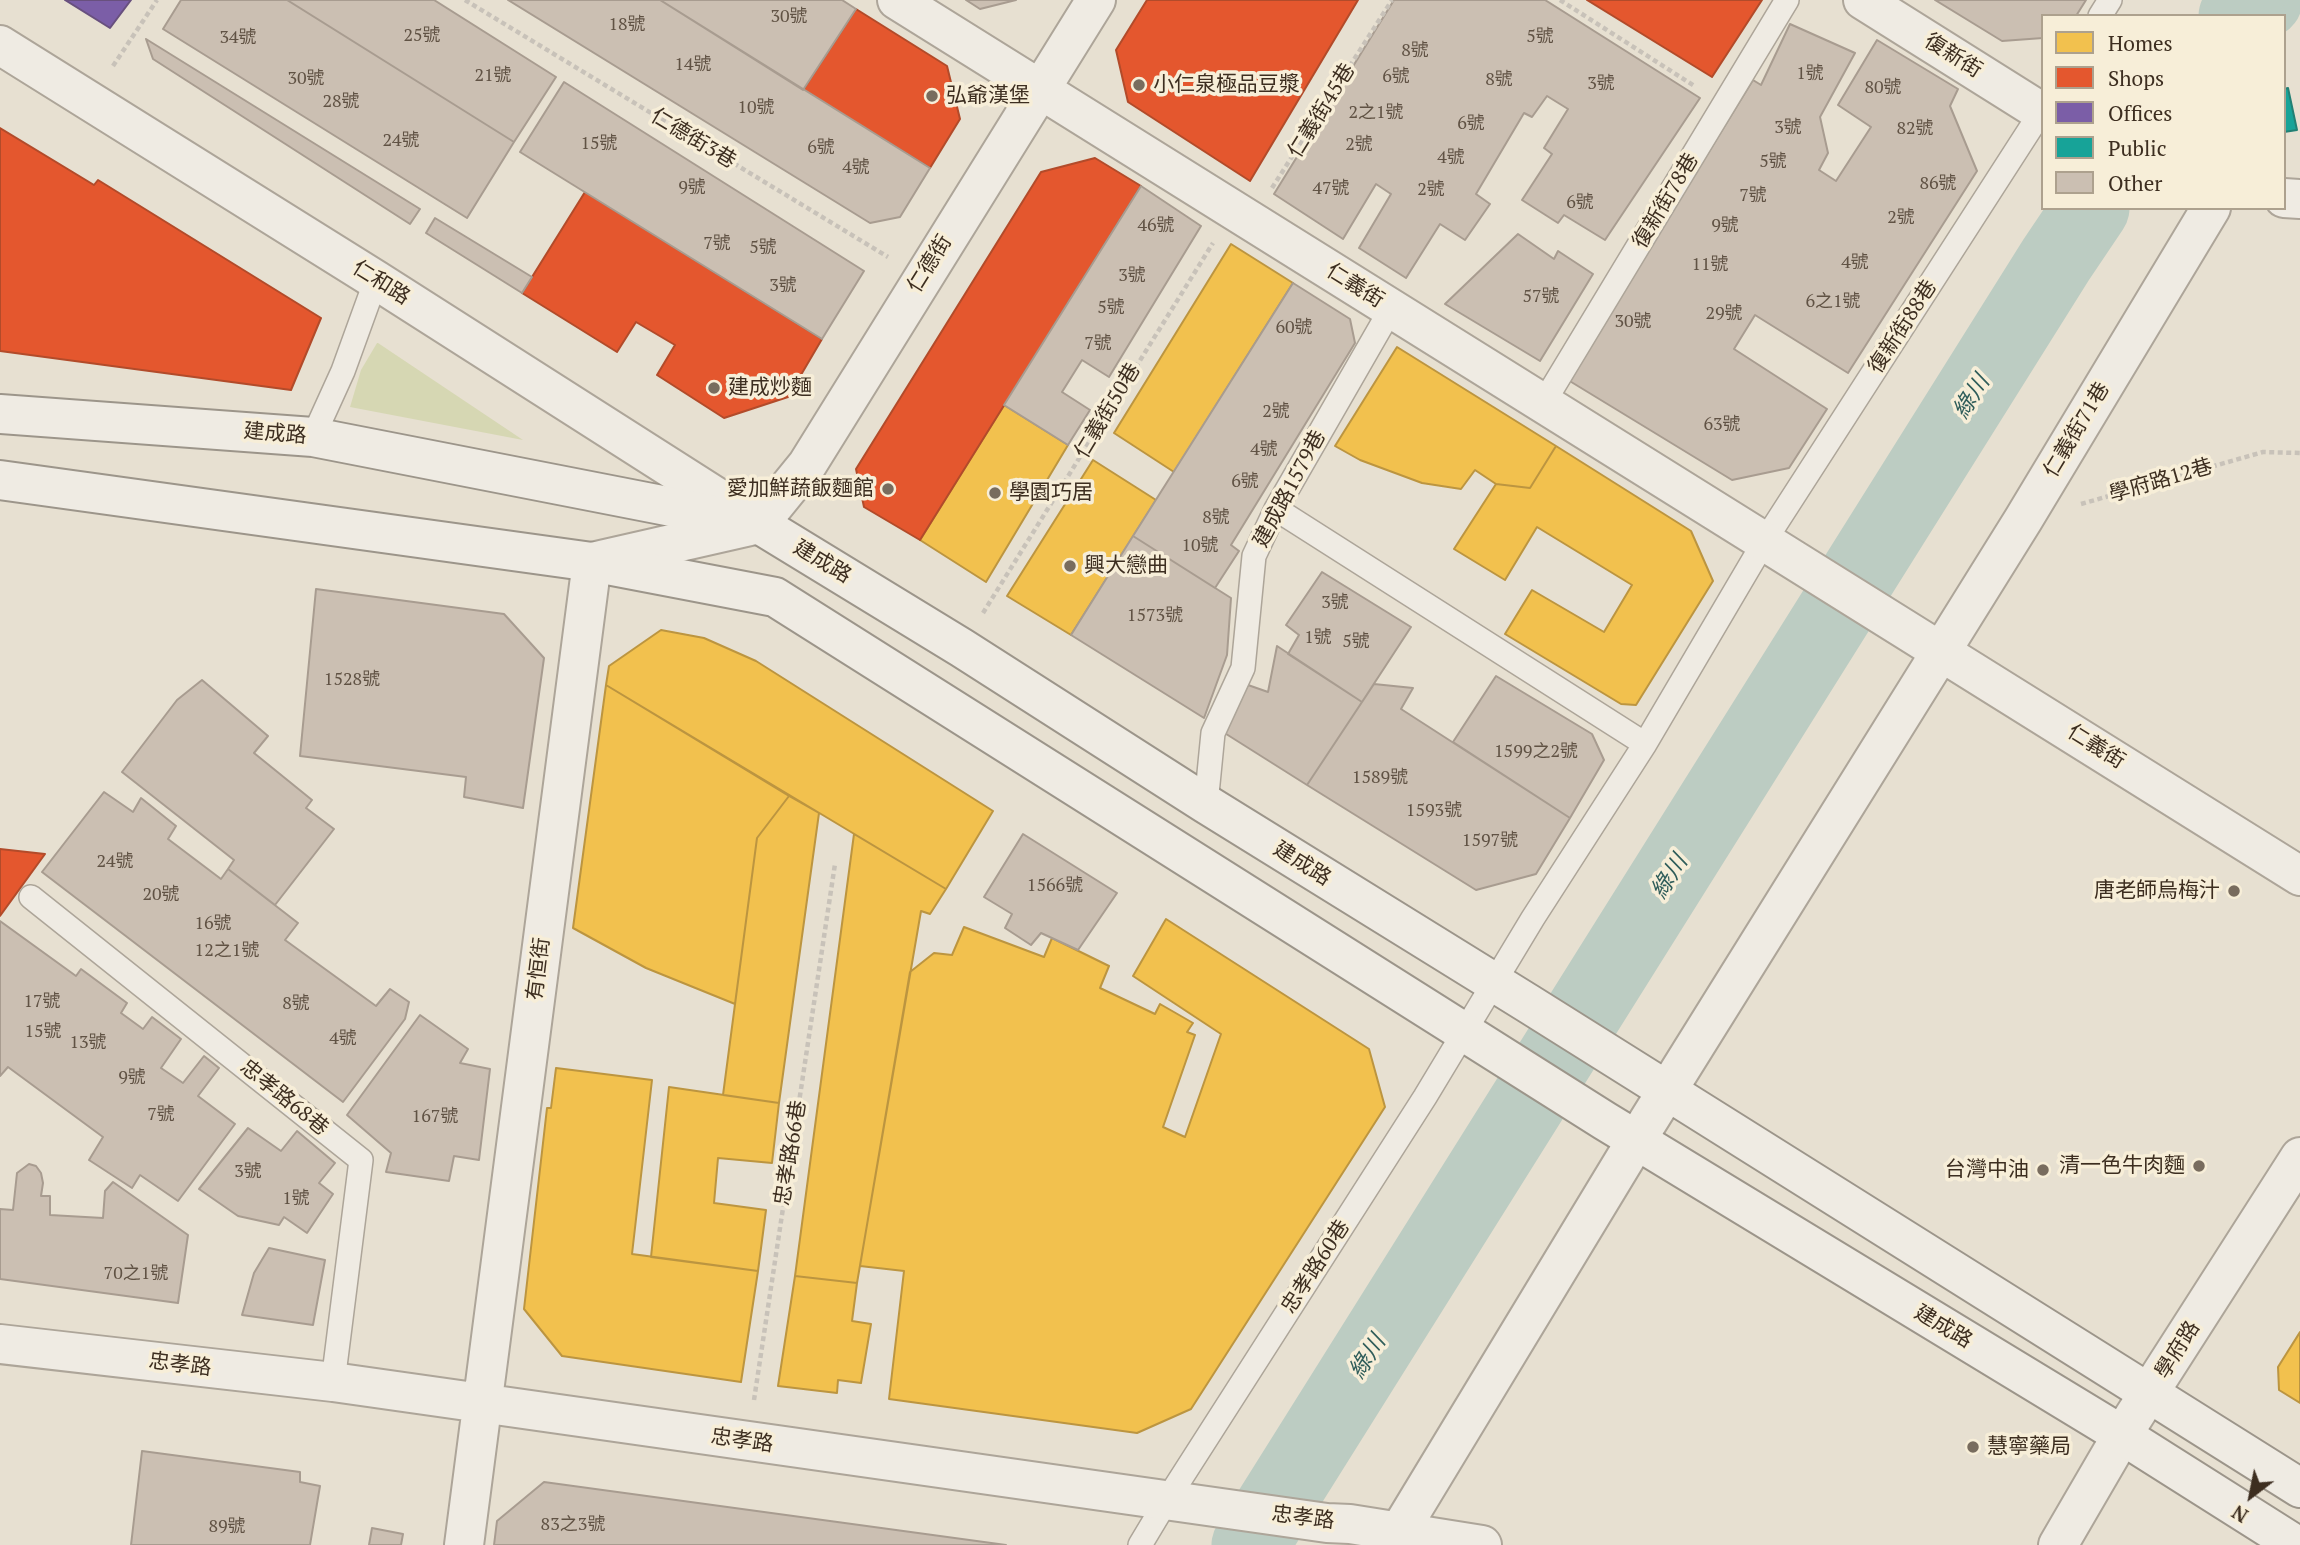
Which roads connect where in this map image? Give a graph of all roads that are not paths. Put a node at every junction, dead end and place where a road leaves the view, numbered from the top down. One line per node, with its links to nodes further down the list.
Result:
1 (897, 0): 6 (street, 仁義街)
2 (1096, 0): 6 (street, 仁德街)
3 (1787, 0): 12 (lane, 復新街78巷)
4 (1863, 0): 7 (street, 復新街)
5 (0, 46): 10 (street, 仁和路)
6 (1040, 90): 11 (street, 仁義街); 17 (street, 仁德街)
7 (2041, 110)
8 (2041, 113): 18 (lane, 復新街88巷)
9 (2210, 210): 20 (street, 仁義街71巷)
10 (376, 280): 14 (lane); 17 (street, 仁和路)
11 (1391, 309): 12 (street, 仁義街); 16 (lane, 建成路1579巷)
12 (1544, 402): 18 (street, 仁義街)
13 (0, 414): 14 (street, 建成路)
14 (313, 437): 17 (street, 建成路)
15 (0, 480): 19 (street)
16 (1276, 509): 21 (lane); 22 (lane, 建成路1579巷)
17 (759, 524): 19 (street); 22 (street, 建成路)
18 (1764, 542): 20 (street, 仁義街); 21 (lane, 復新街88巷)
19 (592, 562): 26 (street); 33 (street, 有恒街)
20 (1941, 650): 23 (street, 仁義街); 27 (street, 仁義街71巷)
21 (1645, 744): 25 (lane, 忠孝路60巷)
22 (1206, 804): 25 (street, 建成路)
23 (2300, 876)
24 (31, 897): 31 (lane, 忠孝路68巷)
25 (1493, 983): 26 (lane, 忠孝路60巷); 27 (street, 建成路)
26 (1463, 1032): 28 (street, 建成路); 36 (lane, 忠孝路60巷)
27 (1668, 1091): 28 (street); 32 (street)
28 (1637, 1139): 34 (street, 建成路); 37 (street)
29 (2300, 1157): 32 (street, 學府路)
30 (0, 1344): 31 (street, 忠孝路)
31 (333, 1382): 33 (street, 忠孝路)
32 (2150, 1394): 34 (street, 學府路); 35 (street)
33 (483, 1404): 36 (street, 忠孝路); 38 (street, 有恒街)
34 (2122, 1435): 41 (street, 學府路); 42 (street, 建成路)
35 (2300, 1488)
36 (1167, 1500): 37 (street, 忠孝路); 39 (lane, 忠孝路60巷)
37 (1394, 1539): 40 (street, 忠孝路)
38 (464, 1545)
39 (1140, 1545)
40 (1482, 1545)
41 (2058, 1545)
42 (2296, 1545)

